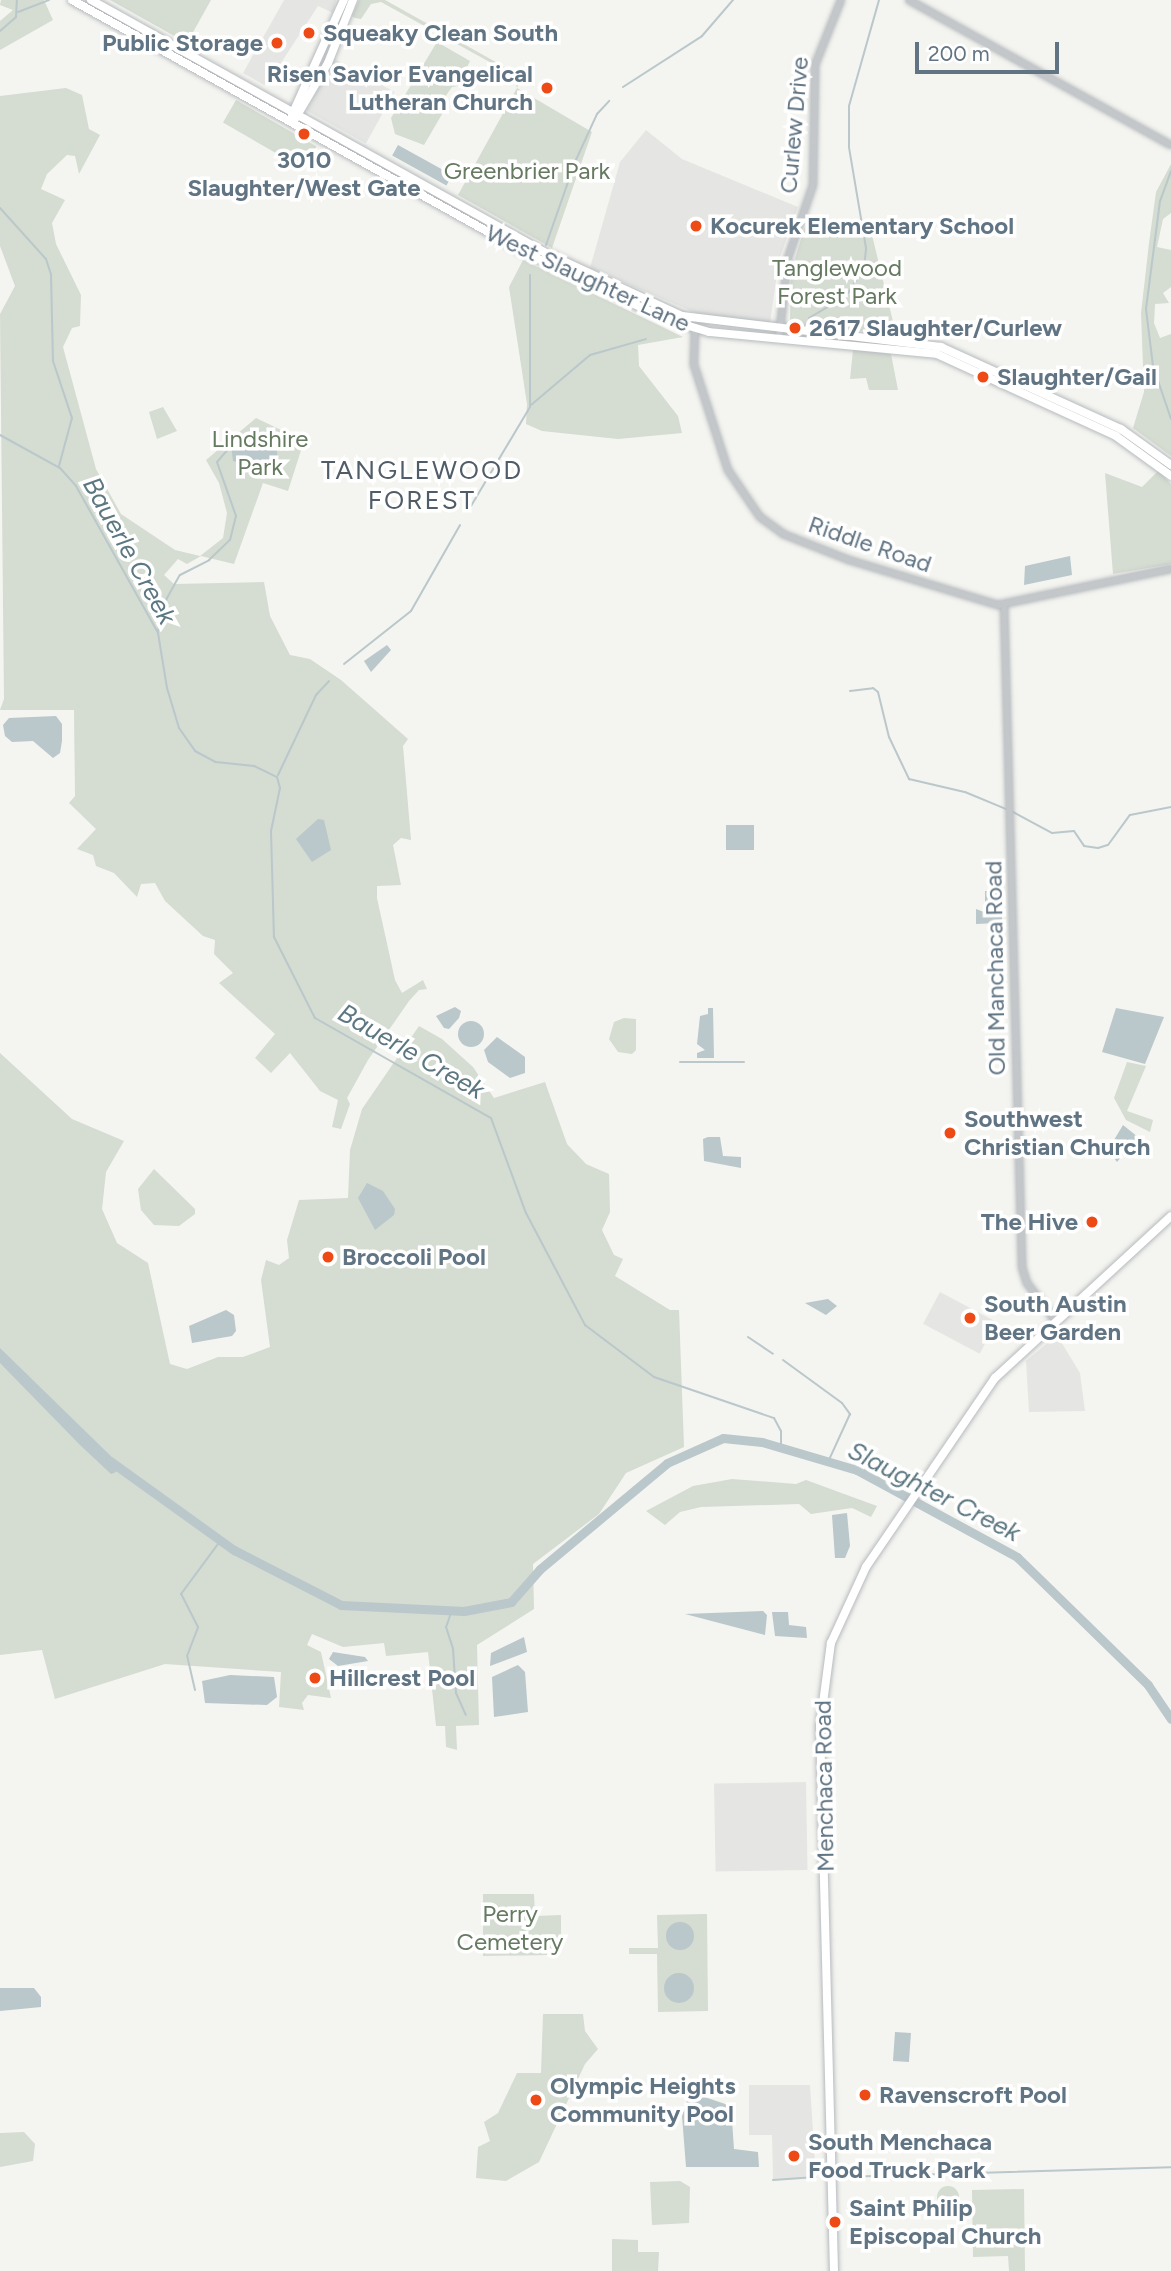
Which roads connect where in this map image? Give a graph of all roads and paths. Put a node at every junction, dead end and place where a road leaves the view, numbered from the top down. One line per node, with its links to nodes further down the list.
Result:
1 (72, 0): 7 (main road, West Slaughter Lane)
2 (92, 0): 7 (main road, West Slaughter Lane)
3 (344, 0): 8 (main road)
4 (353, 0): 8 (main road)
5 (841, 0): 13 (street, Curlew Drive)
6 (909, 0): 11 (street)
7 (102, 11): 9 (main road, West Slaughter Lane); 10 (main road, West Slaughter Lane)
8 (342, 18): 9 (main road)
9 (296, 114): 10 (main road); 13 (main road, West Slaughter Lane)
10 (291, 122): 12 (main road, West Slaughter Lane)
11 (1171, 145)
12 (695, 329): 13 (main road, West Slaughter Lane); 17 (street, Riddle Road)
13 (780, 334): 14 (main road, West Slaughter Lane); 15 (main road, West Slaughter Lane)
14 (1171, 465)
15 (1171, 476)
16 (1171, 569): 17 (street, Riddle Road)
17 (1004, 604): 19 (street, Old Manchaca Road)
18 (1171, 1216): 19 (main road, Menchaca Road)
19 (1055, 1321): 20 (main road, Menchaca Road)
20 (834, 2271)

